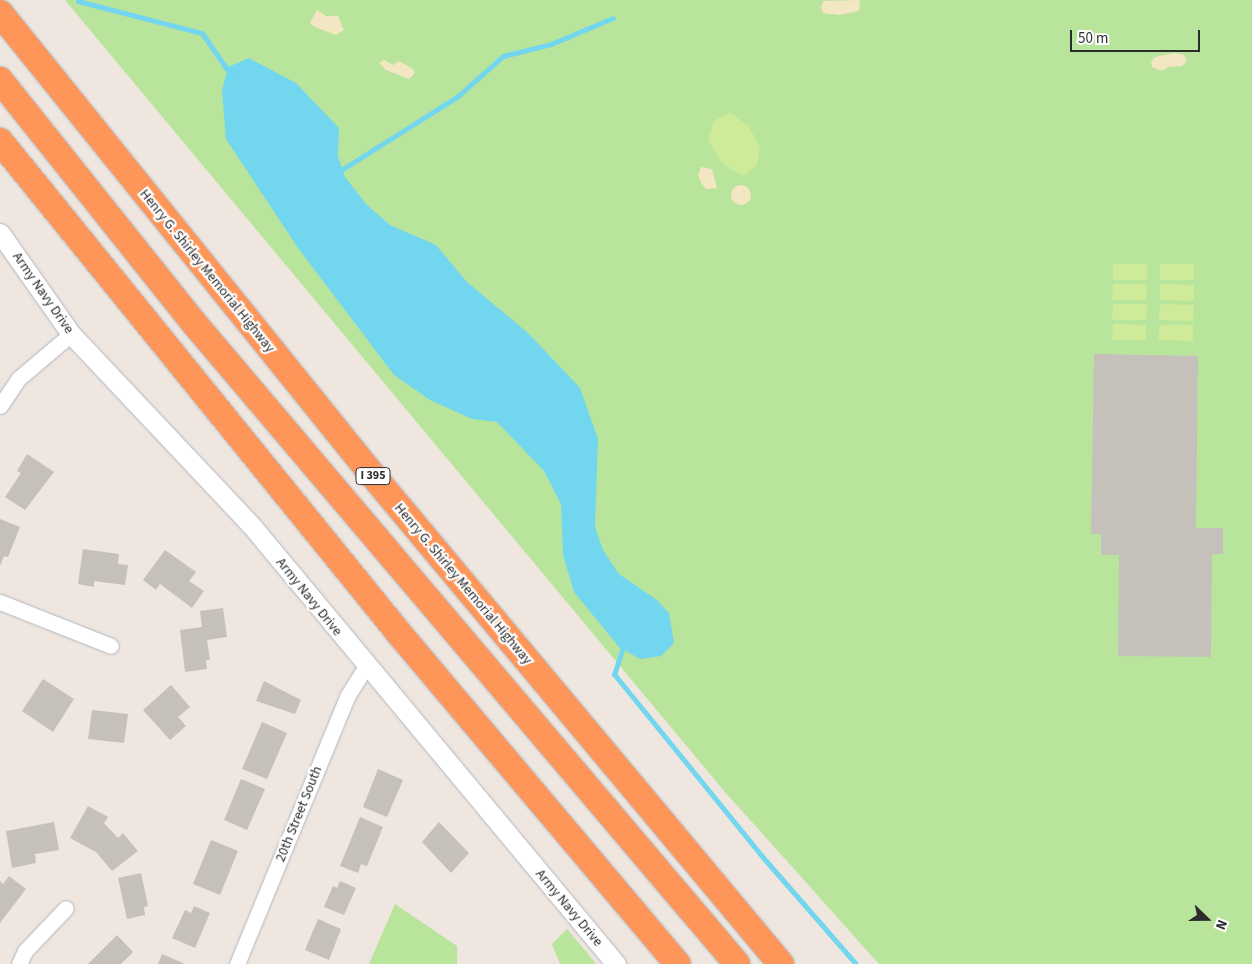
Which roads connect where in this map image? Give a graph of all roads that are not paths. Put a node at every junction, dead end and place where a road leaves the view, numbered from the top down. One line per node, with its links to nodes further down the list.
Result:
1 (0, 14): 16 (highway, Henry G. Shirley Memorial Highway / I 395)
2 (0, 80): 15 (highway)
3 (0, 141): 14 (highway)
4 (0, 233): 5 (street, Army Navy Drive)
5 (71, 334): 6 (street); 9 (street, Army Navy Drive)
6 (0, 406)
7 (0, 602): 8 (street)
8 (111, 646)
9 (366, 666): 12 (street, 20th Street South); 13 (street, Army Navy Drive)
10 (66, 908): 11 (street)
11 (19, 964)
12 (237, 964)
13 (616, 964)
14 (678, 964)
15 (737, 964)
16 (781, 964)

